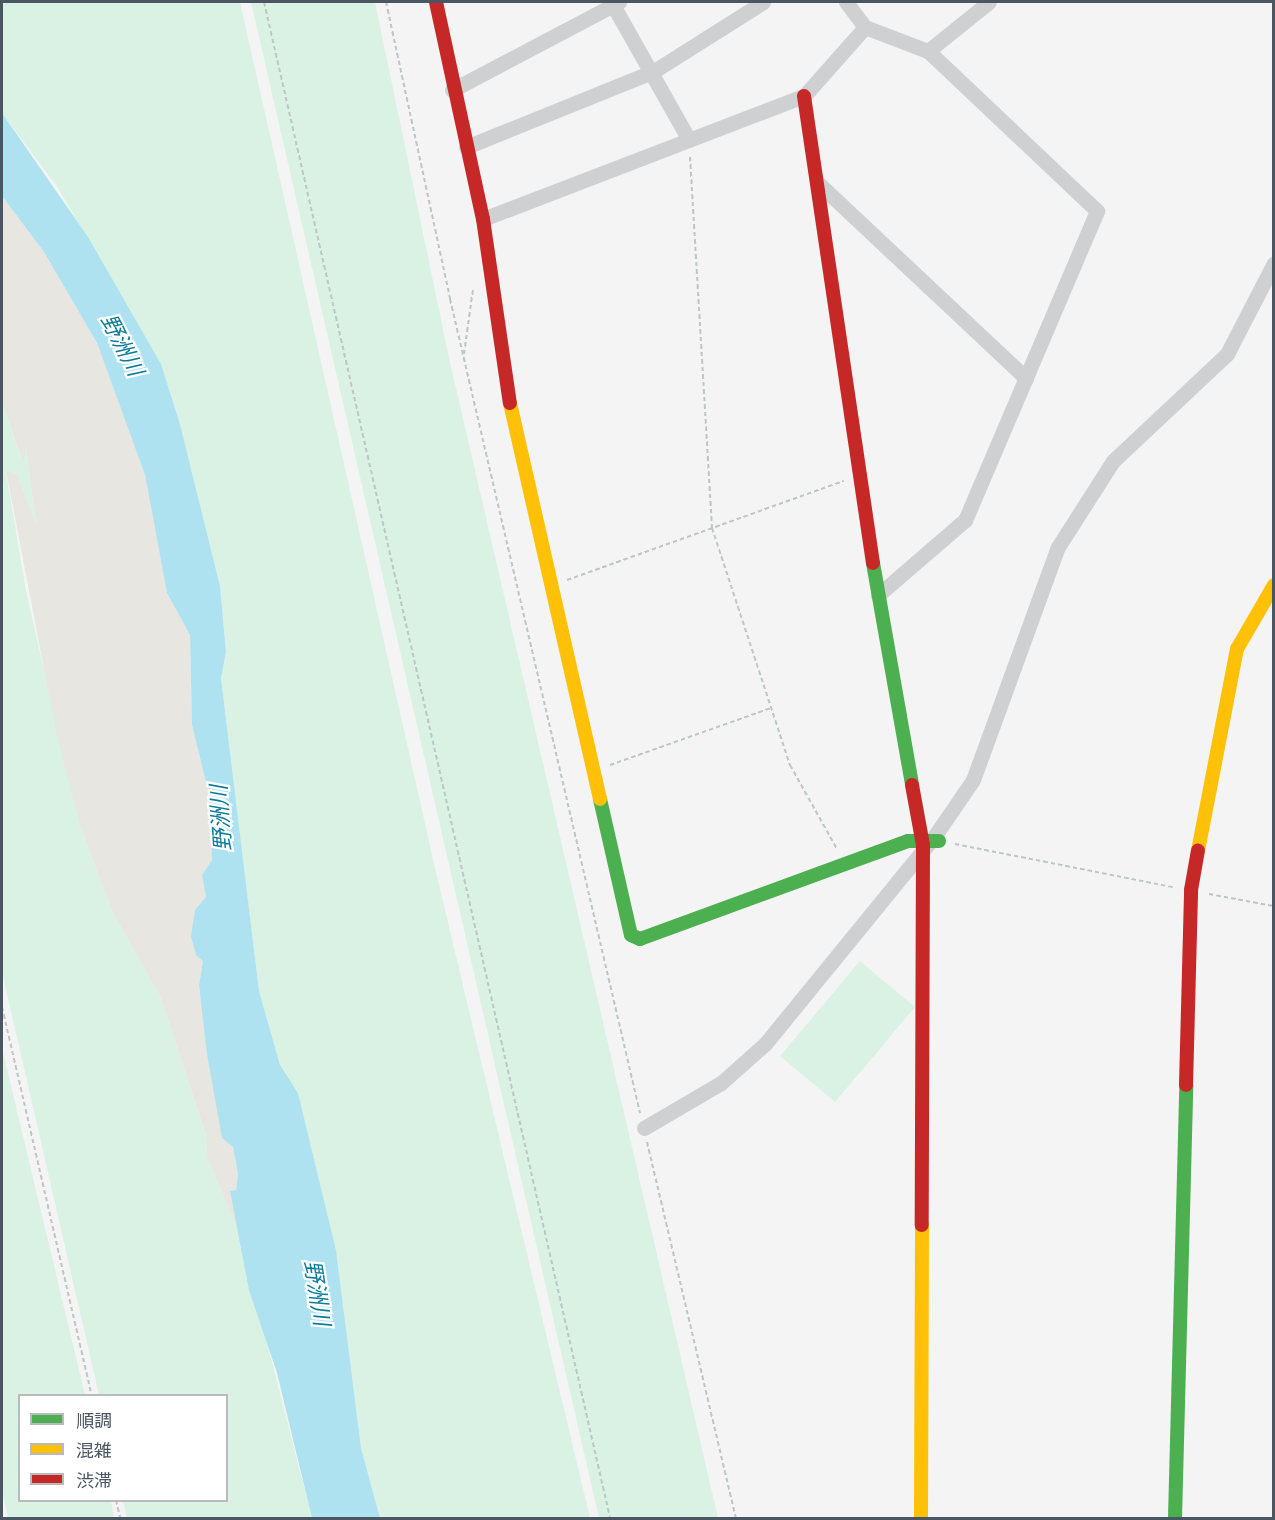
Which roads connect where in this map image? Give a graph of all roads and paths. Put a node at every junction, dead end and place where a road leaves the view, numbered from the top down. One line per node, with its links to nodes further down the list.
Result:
1 (264, 2): 36 (path)
2 (387, 2): 32 (path)
3 (436, 2): 11 (street)
4 (763, 2): 10 (street)
5 (846, 2): 8 (street)
6 (989, 2): 9 (street)
7 (616, 3): 10 (street); 11 (street)
8 (865, 27): 9 (street); 12 (street)
9 (928, 51): 18 (street)
10 (654, 71): 13 (street); 14 (street)
11 (452, 90): 14 (street)
12 (804, 96): 13 (street); 15 (street)
13 (689, 140): 16 (street); 20 (path)
14 (466, 147): 16 (street)
15 (817, 182): 18 (street); 19 (street)
16 (483, 219): 22 (street)
17 (1274, 263): 27 (street)
18 (1026, 378): 23 (street)
19 (864, 474): 20 (path); 23 (street)
20 (712, 525): 22 (path); 24 (path)
21 (1274, 585): 29 (street)
22 (549, 586): 25 (street)
23 (878, 595): 27 (street)
24 (771, 708): 25 (path); 28 (path)
25 (592, 772): 28 (street)
26 (939, 841): 27 (street); 29 (path)
27 (923, 845): 28 (street); 32 (street); 38 (street)
28 (846, 864)
29 (1191, 890): 30 (path); 39 (street)
30 (1274, 906)
31 (2, 1007): 33 (path)
32 (644, 1128): 37 (path)
33 (92, 1394)
34 (116, 1502): 35 (path)
35 (120, 1518)
36 (610, 1518)
37 (736, 1518)
38 (921, 1518)
39 (1175, 1518)

